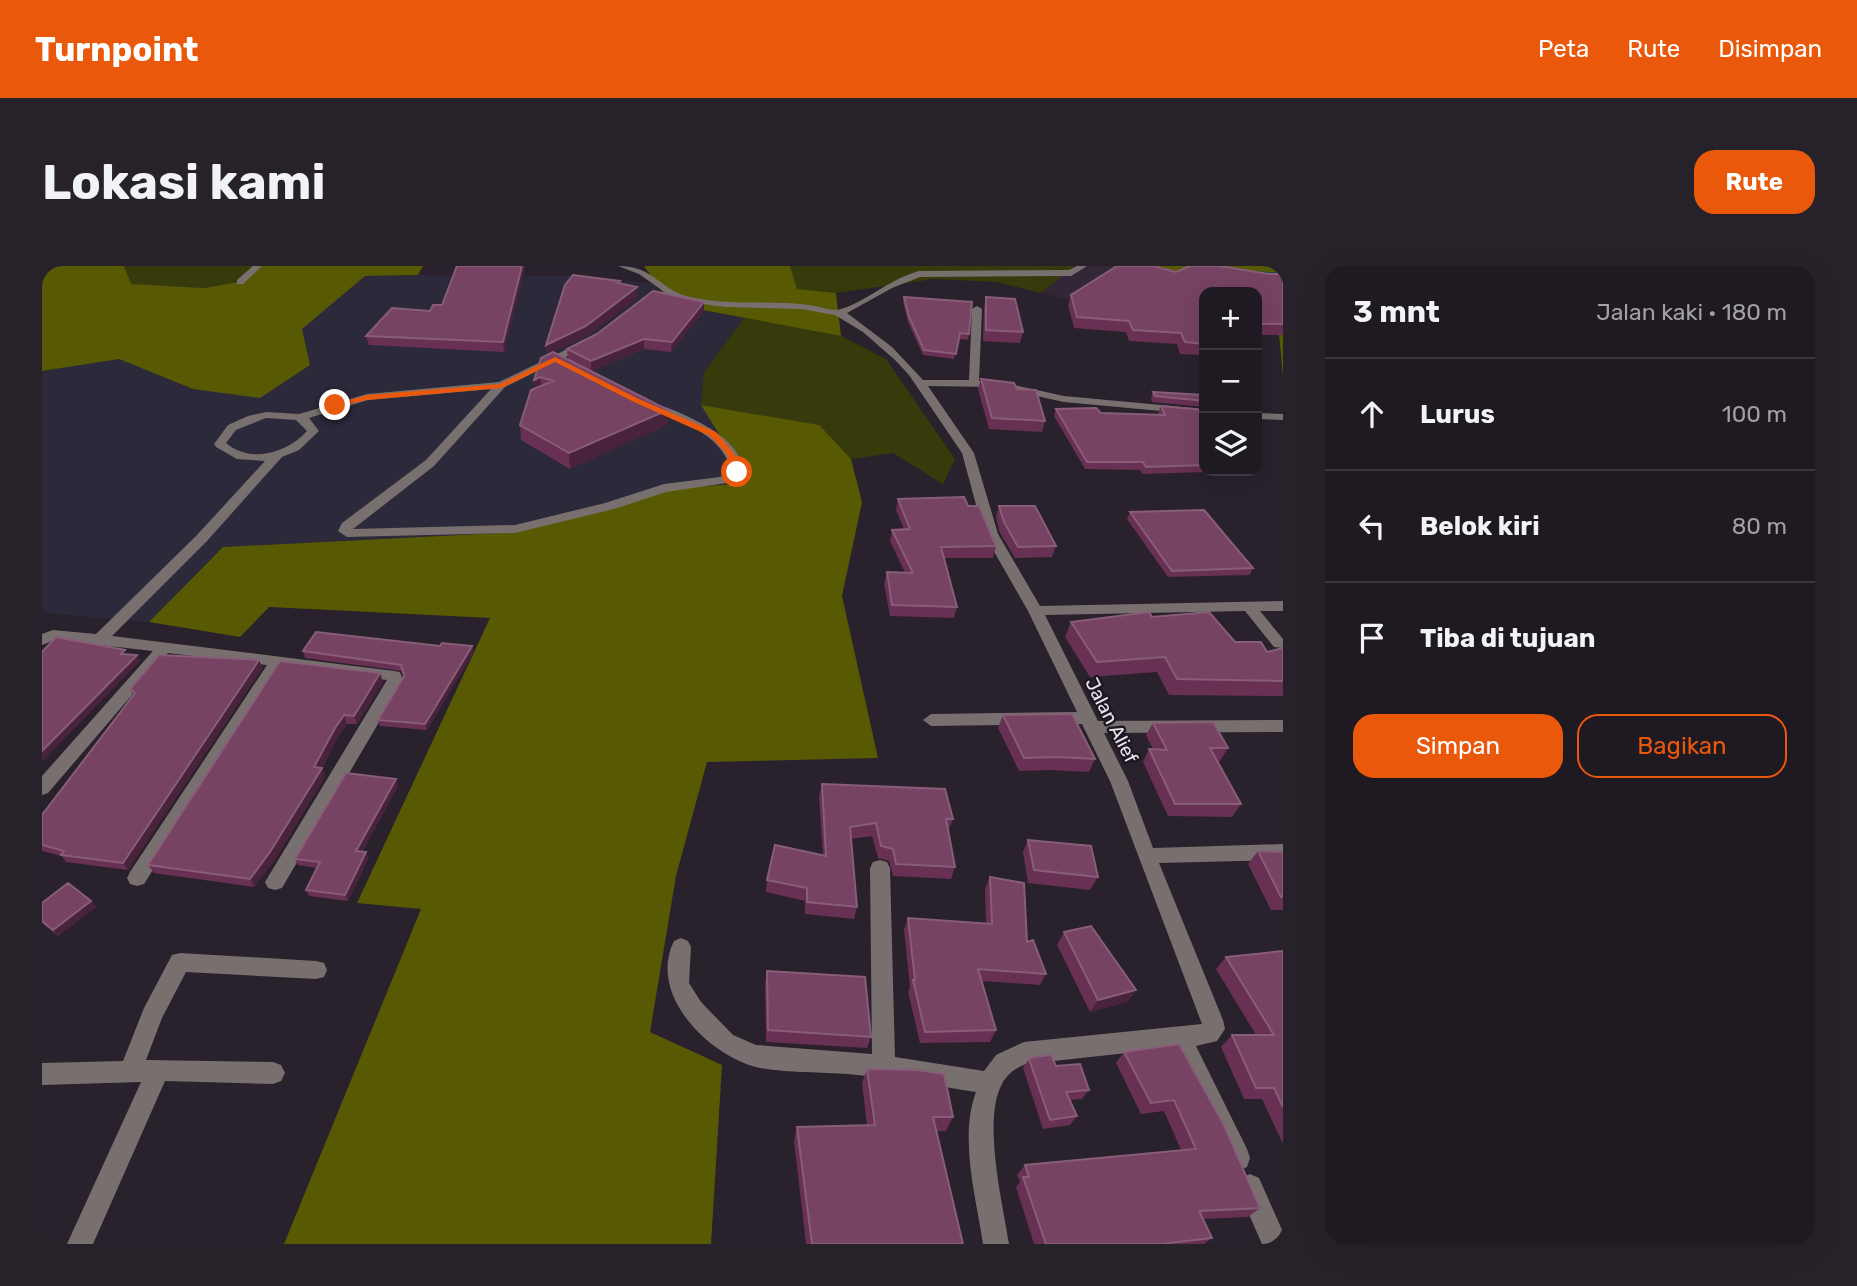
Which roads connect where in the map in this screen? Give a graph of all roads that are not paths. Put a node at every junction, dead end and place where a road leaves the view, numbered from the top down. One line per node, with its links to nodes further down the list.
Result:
1 (258, 266): 4 (street)
2 (622, 266): 6 (street)
3 (1083, 266): 6 (street)
4 (240, 282)
5 (977, 309): 9 (street)
6 (841, 313): 8 (street, Jalan Alief)
7 (596, 337): 10 (street)
8 (919, 383): 9 (street); 19 (street, Jalan Alief)
9 (974, 383): 12 (street)
10 (501, 386): 11 (street); 14 (street)
11 (637, 401)
12 (1199, 412)
13 (1262, 416): 15 (street)
14 (300, 417): 16 (street); 16 (street)
15 (1283, 417)
16 (277, 454): 20 (street)
17 (1283, 606): 18 (street)
18 (1249, 607): 19 (street); 22 (street)
19 (1034, 611): 26 (street, Jalan Alief)
20 (100, 639): 21 (street); 23 (street)
21 (42, 640)
22 (1279, 644)
23 (163, 649): 24 (street); 28 (street)
24 (277, 662): 32 (street); 33 (street)
25 (931, 720): 26 (street)
26 (1091, 722): 27 (street); 30 (street, Jalan Alief)
27 (1283, 726)
28 (42, 788)
29 (1283, 852): 30 (street)
30 (1146, 856): 36 (street, Jalan Alief)
31 (880, 868): 37 (street)
32 (137, 878)
33 (275, 882)
34 (681, 947): 37 (street)
35 (316, 970): 39 (street)
36 (1180, 1038): 42 (street, Jalan Alief); 45 (street)
37 (884, 1066): 42 (street)
38 (158, 1070): 39 (street); 40 (street); 43 (street)
39 (130, 1072): 41 (street)
40 (273, 1073)
41 (42, 1074)
42 (990, 1083): 44 (street)
43 (80, 1244)
44 (996, 1244)
45 (1275, 1244)

